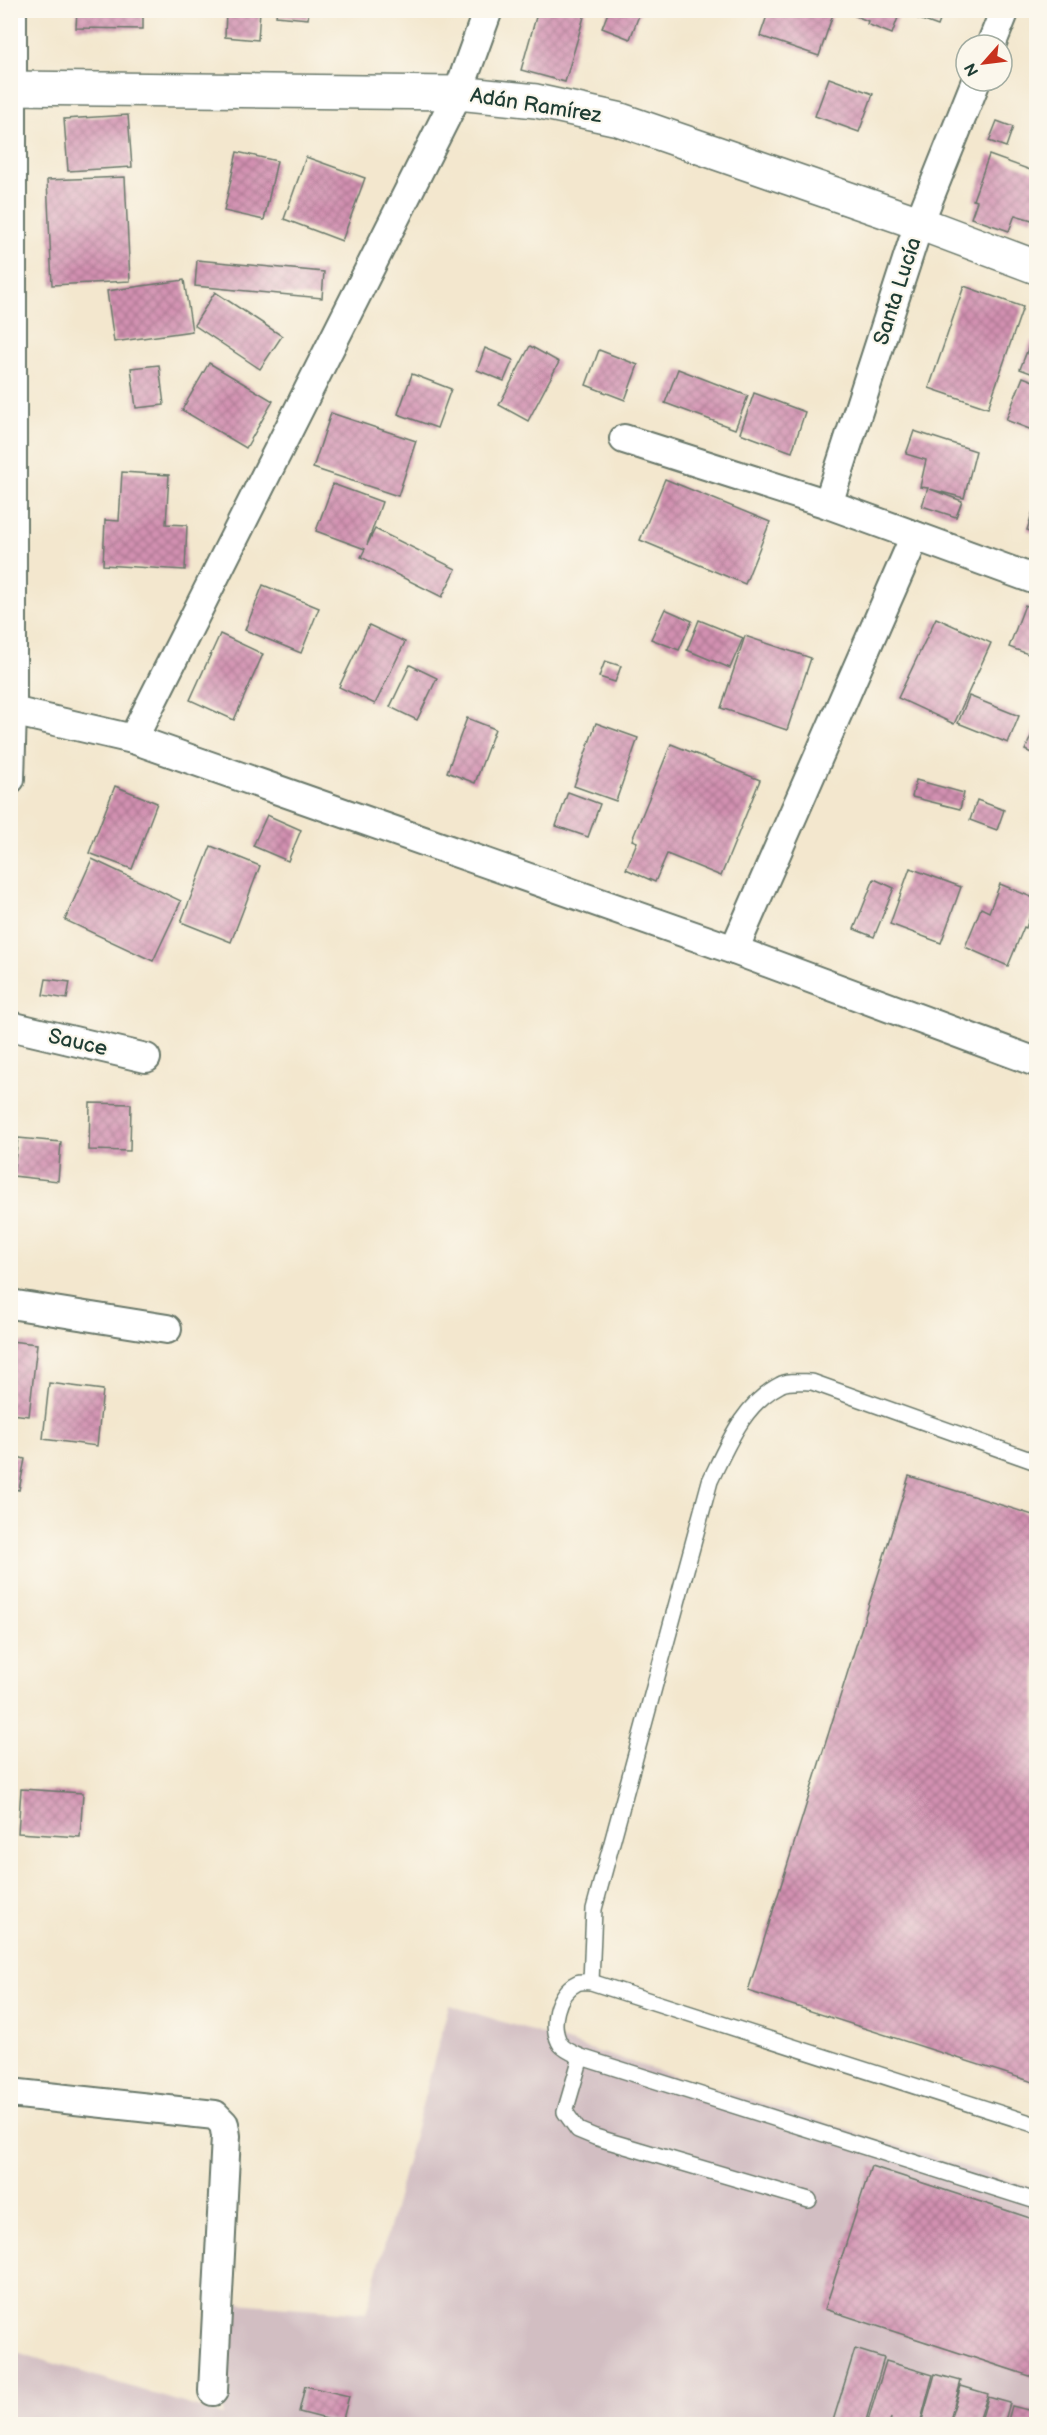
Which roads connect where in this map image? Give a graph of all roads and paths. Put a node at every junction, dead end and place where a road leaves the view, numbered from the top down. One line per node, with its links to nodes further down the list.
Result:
1 (12, 10): 5 (street)
2 (488, 10): 6 (street)
3 (1005, 10): 4 (street)
4 (996, 33)
5 (11, 88): 6 (street, Adán Ramírez); 14 (street)
6 (458, 93): 8 (street, Adán Ramírez); 15 (street)
7 (971, 93): 8 (street, Santa Lucía)
8 (919, 223): 9 (street, Adán Ramírez); 11 (street, Santa Lucía)
9 (1036, 267)
10 (624, 439): 11 (street)
11 (828, 504): 12 (street)
12 (915, 536): 13 (street); 17 (street)
13 (1036, 580)
14 (12, 711): 15 (street); 16 (street)
15 (133, 739): 17 (street)
16 (10, 779)
17 (734, 950): 20 (street)
18 (10, 1026): 19 (street, Sauce)
19 (146, 1058)
20 (1036, 1062)
21 (10, 1304): 22 (street)
22 (167, 1329)
23 (1036, 1462): 24 (lane)
24 (591, 1982): 25 (lane); 27 (lane)
25 (581, 2057): 28 (lane); 29 (lane)
26 (10, 2093): 30 (street)
27 (1036, 2125)
28 (809, 2200)
29 (1036, 2201)
30 (213, 2391)

